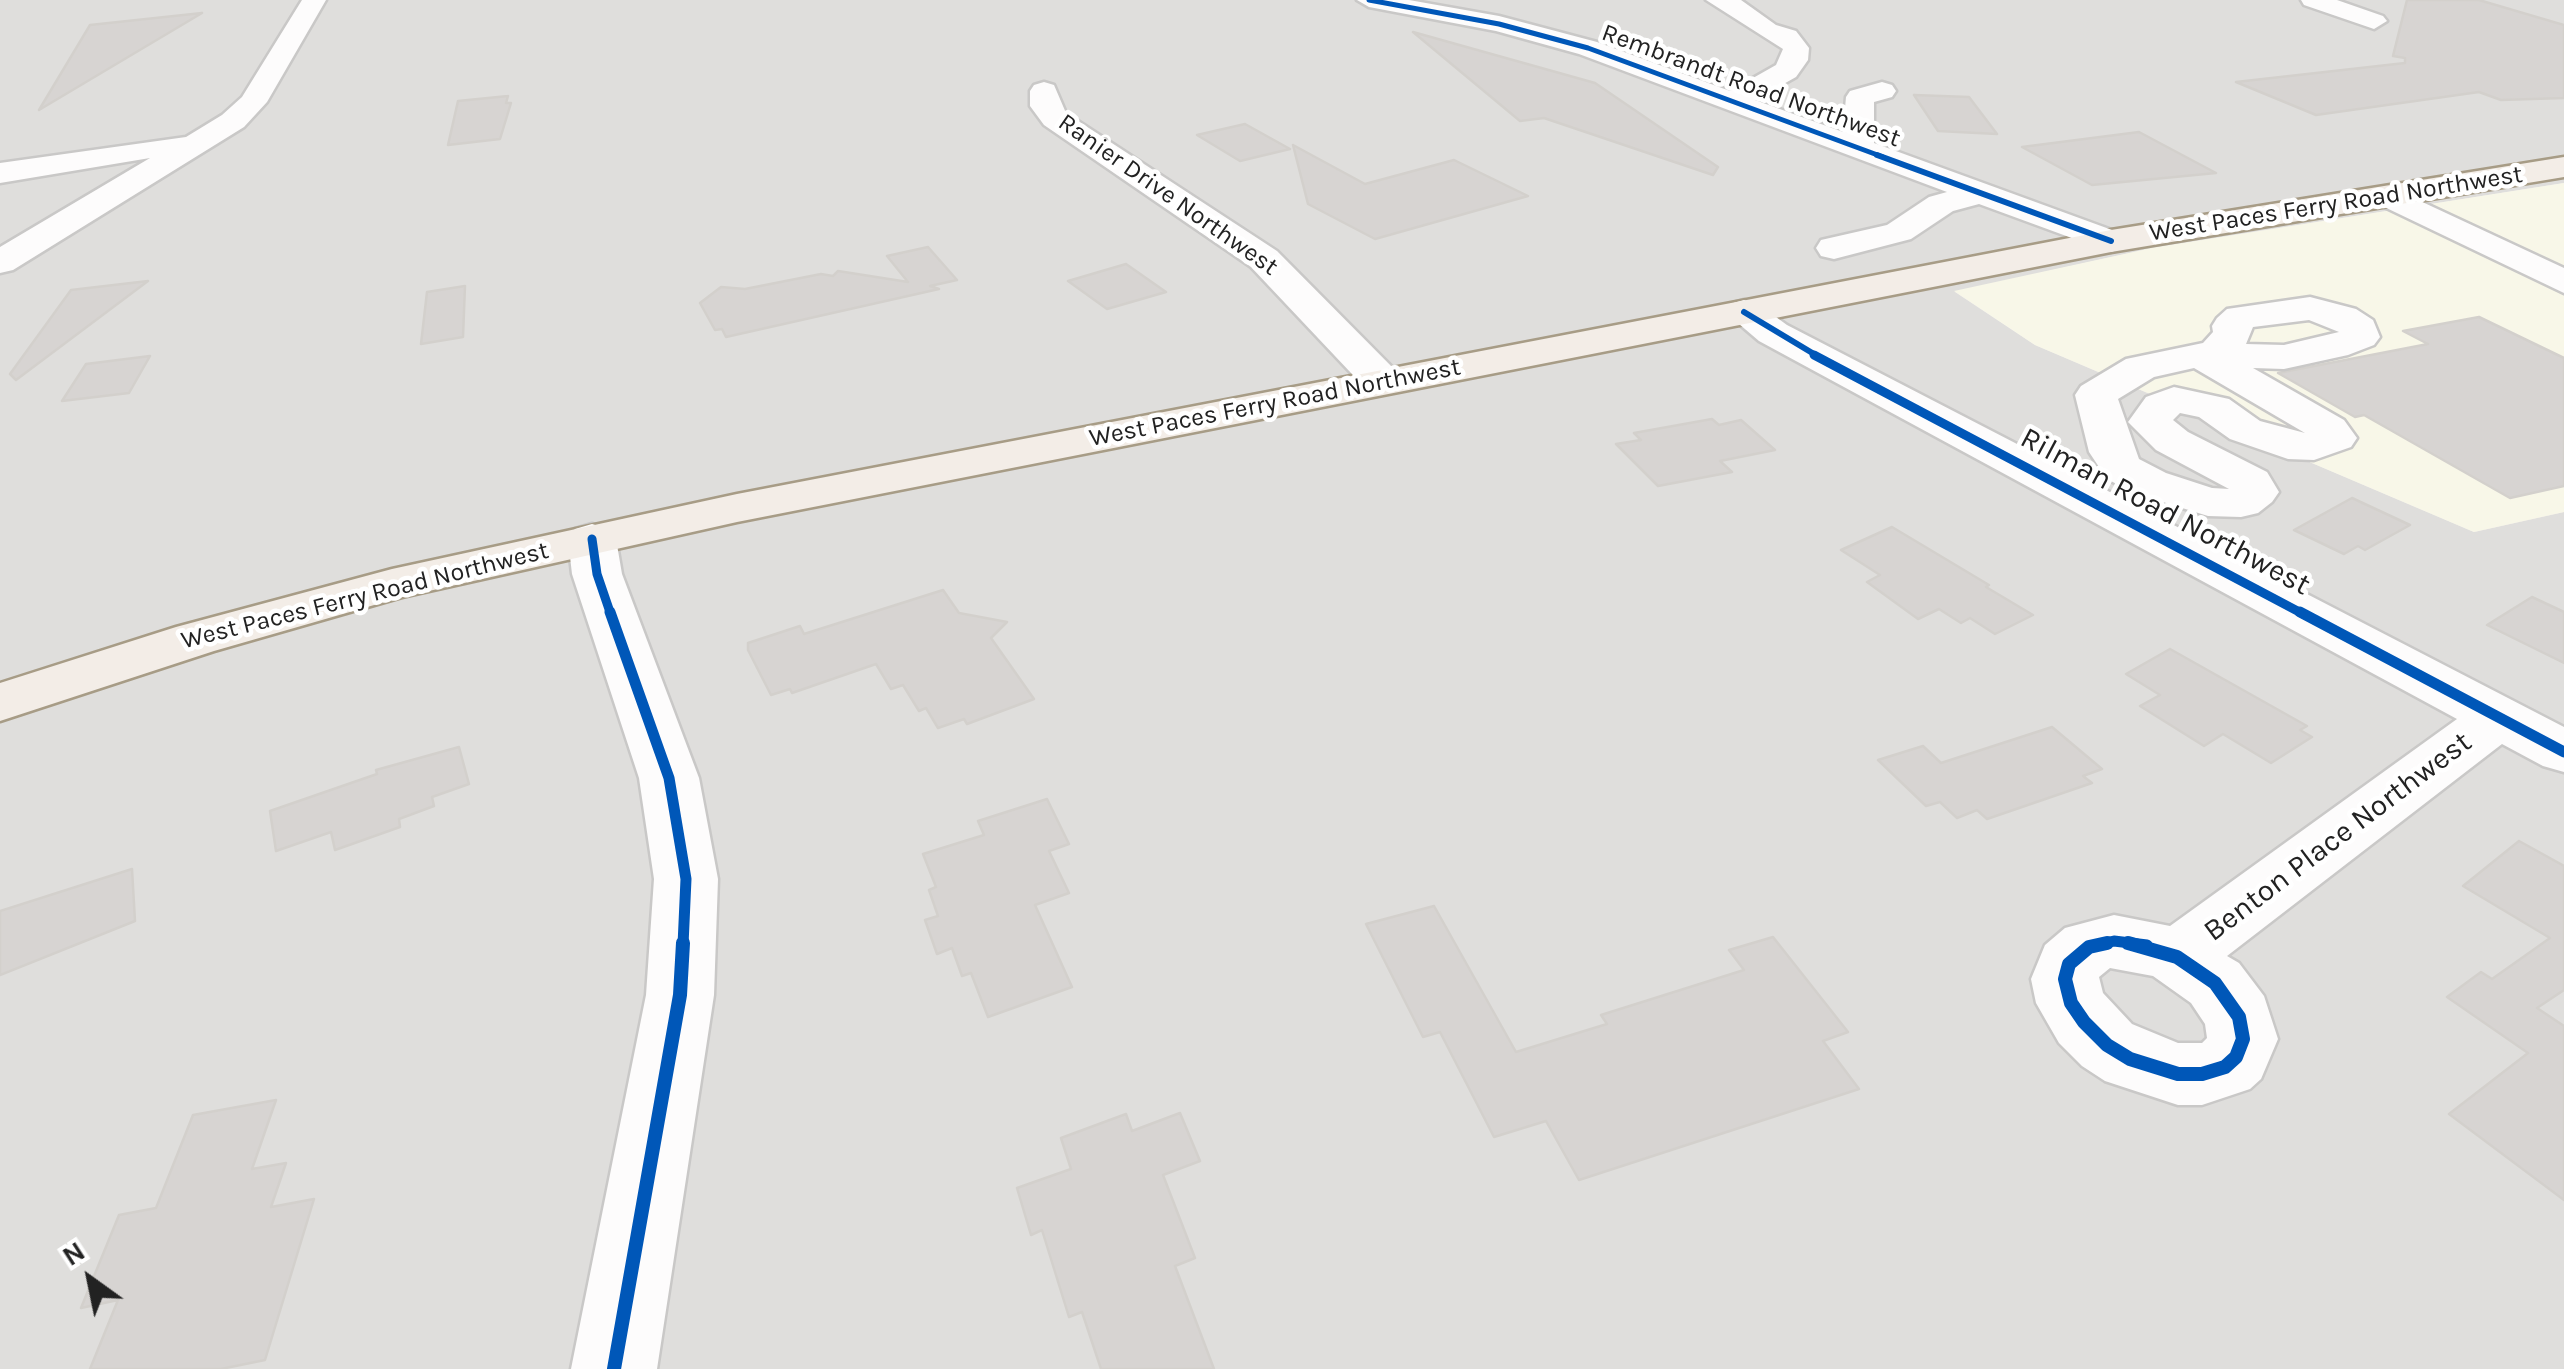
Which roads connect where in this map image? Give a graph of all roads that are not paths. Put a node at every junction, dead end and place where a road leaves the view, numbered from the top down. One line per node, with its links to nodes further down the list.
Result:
1 (314, 0): 11 (street)
2 (1370, 0): 8 (street, Rembrandt Road Northwest)
3 (1718, 0): 6 (street)
4 (2313, 0): 5 (street)
5 (2374, 21)
6 (1767, 30): 8 (street); 10 (street)
7 (1044, 81): 23 (street, Ranier Drive Northwest)
8 (1697, 87): 10 (street, Rembrandt Road Northwest)
9 (1882, 91): 12 (street)
10 (1734, 100): 12 (street, Rembrandt Road Northwest)
11 (196, 144): 14 (street); 19 (street)
12 (1858, 146): 15 (street, Rembrandt Road Northwest)
13 (2564, 168): 16 (main road, West Paces Ferry Road Northwest)
14 (0, 173)
15 (1984, 192): 17 (street, Rembrandt Road Northwest); 18 (street)
16 (2388, 196): 17 (main road, West Paces Ferry Road Northwest); 20 (street)
17 (2111, 241): 21 (main road, West Paces Ferry Road Northwest)
18 (1834, 248)
19 (0, 262)
20 (2564, 282)
21 (1744, 312): 23 (main road, West Paces Ferry Road Northwest); 25 (street, Rilman Road Northwest)
22 (2216, 348): 22 (street); 24 (street); 24 (street)
23 (1383, 382): 26 (main road, West Paces Ferry Road Northwest)
24 (2123, 469): 25 (street)
25 (2076, 491): 28 (street, Rilman Road Northwest)
26 (592, 539): 27 (main road, West Paces Ferry Road Northwest); 31 (street)
27 (0, 702)
28 (2498, 718): 29 (street, Rilman Road Northwest); 30 (street, Benton Place Northwest)
29 (2564, 752)
30 (2177, 957)
31 (614, 1369)

